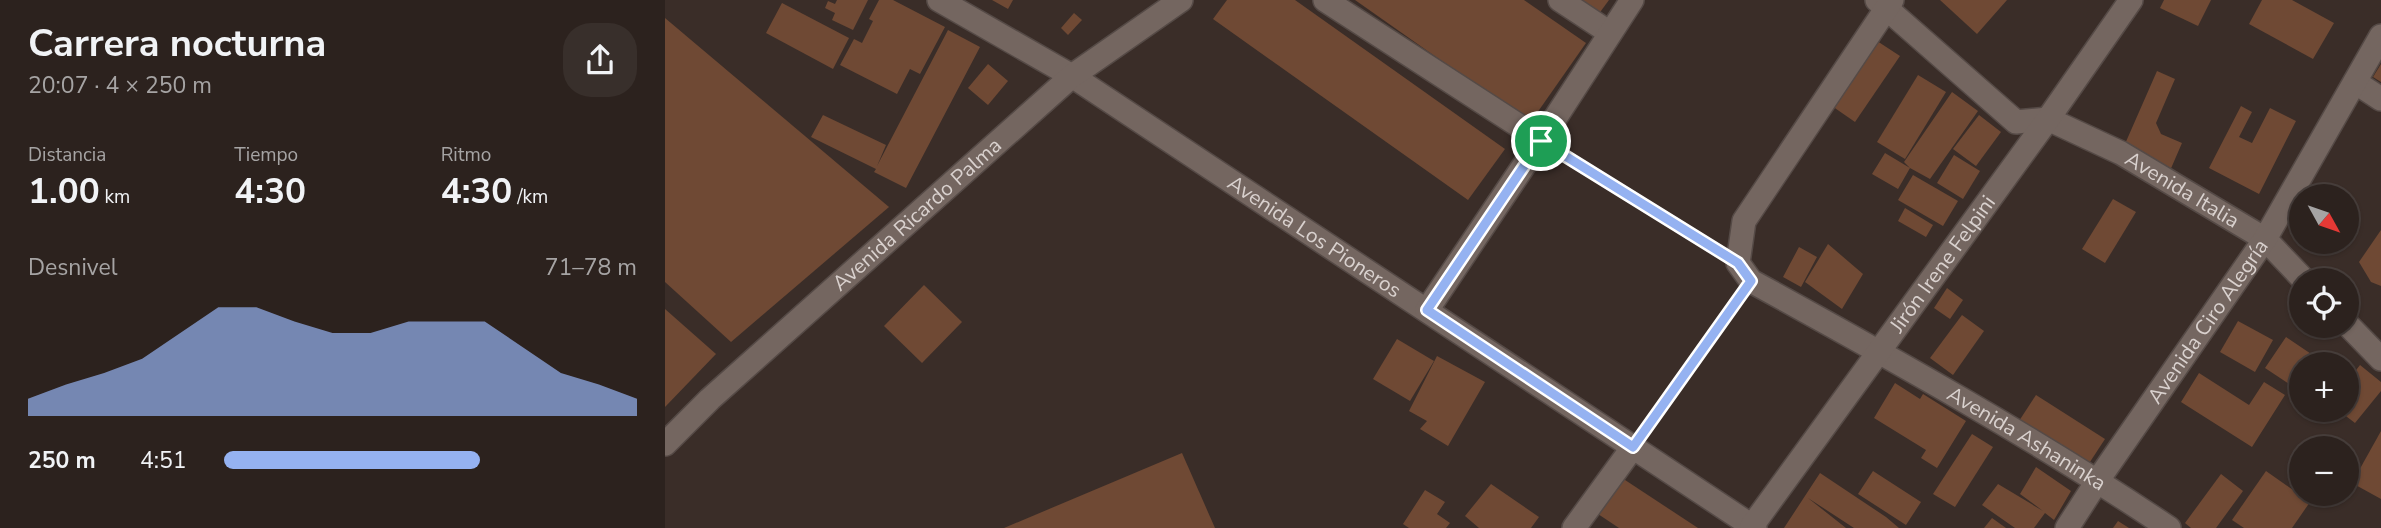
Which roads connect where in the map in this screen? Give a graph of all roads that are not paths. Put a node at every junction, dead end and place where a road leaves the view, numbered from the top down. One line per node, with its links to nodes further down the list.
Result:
1 (1181, 0): 10 (street, Avenida Ricardo Palma)
2 (1325, 0): 14 (street)
3 (1560, 0): 8 (street)
4 (1632, 0): 8 (street)
5 (2131, 0): 13 (street, Jirón Irene Felpini)
6 (948, 2): 10 (street, Avenida Los Pioneros)
7 (1885, 3): 13 (street); 19 (street, Avenida Ashaninka)
8 (1610, 33): 14 (street)
9 (2381, 36): 11 (street, Avenida Ciro Alegría)
10 (1072, 76): 17 (street, Avenida Los Pioneros); 21 (street, Avenida Ricardo Palma)
11 (2355, 82): 12 (street); 15 (street, Avenida Ciro Alegría)
12 (2381, 99)
13 (2048, 119): 15 (street, Avenida Italia); 19 (street, Jirón Irene Felpini)
14 (1541, 141): 17 (street)
15 (2265, 239): 16 (street, Avenida Italia); 23 (street, Avenida Ciro Alegría)
16 (2293, 268)
17 (1427, 310): 22 (street, Avenida Los Pioneros)
18 (2359, 336): 20 (street)
19 (1879, 351): 23 (street, Avenida Ashaninka); 24 (street, Jirón Irene Felpini)
20 (2381, 359)
21 (665, 444)
22 (1633, 447): 24 (street, Avenida Los Pioneros); 25 (street)
23 (2098, 480): 26 (street, Avenida Ciro Alegría); 27 (street, Avenida Ashaninka)
24 (1753, 527)
25 (1574, 528)
26 (2067, 528)
27 (2169, 528)

